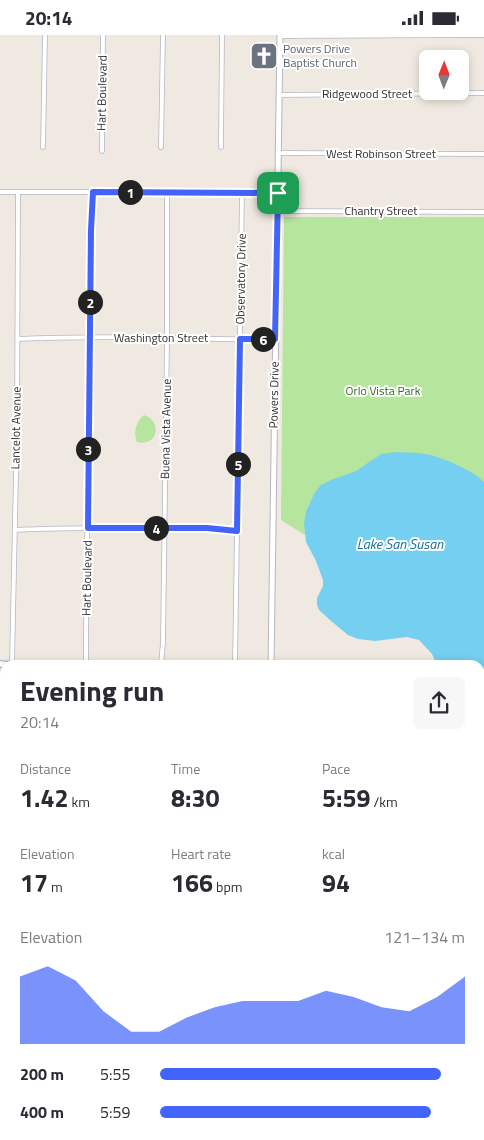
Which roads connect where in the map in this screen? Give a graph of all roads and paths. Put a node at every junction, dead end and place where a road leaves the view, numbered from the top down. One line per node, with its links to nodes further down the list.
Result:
1 (44, 35): 9 (street)
2 (103, 35): 12 (street, Hart Boulevard)
3 (163, 35): 10 (street)
4 (222, 35): 11 (street)
5 (484, 35): 6 (street)
6 (280, 36): 8 (street, Powers Drive)
7 (484, 93): 8 (street, Ridgewood Street)
8 (279, 95): 13 (street, Powers Drive)
9 (43, 147)
10 (161, 147)
11 (221, 147)
12 (102, 151)
13 (278, 153): 14 (street, West Robinson Street); 20 (street, Powers Drive)
14 (484, 154)
15 (0, 192): 16 (street)
16 (18, 192): 17 (street); 25 (street, Lancelot Avenue)
17 (93, 192): 18 (street); 23 (street, Hart Boulevard)
18 (167, 193): 19 (street); 24 (street, Buena Vista Avenue)
19 (242, 193): 20 (street); 26 (street, Observatory Drive)
20 (278, 193): 21 (street, Powers Drive)
21 (277, 211): 22 (street, Chantry Street); 27 (street, Powers Drive)
22 (484, 212)
23 (90, 338): 24 (street, Washington Street); 25 (street, Washington Street); 28 (street, Hart Boulevard)
24 (168, 338): 26 (street, Washington Street); 29 (street, Buena Vista Avenue)
25 (17, 339): 30 (street, Lancelot Avenue)
26 (240, 339): 27 (street, Washington Street); 31 (street, Observatory Drive)
27 (275, 339): 36 (street, Powers Drive)
28 (88, 528): 29 (street); 30 (street); 33 (street, Hart Boulevard)
29 (164, 528): 31 (street); 34 (street, Buena Vista Avenue)
30 (15, 530): 32 (street, Lancelot Avenue)
31 (237, 531): 35 (street, Observatory Drive)
32 (11, 660)
33 (86, 660)
34 (161, 660)
35 (235, 660)
36 (271, 660)

